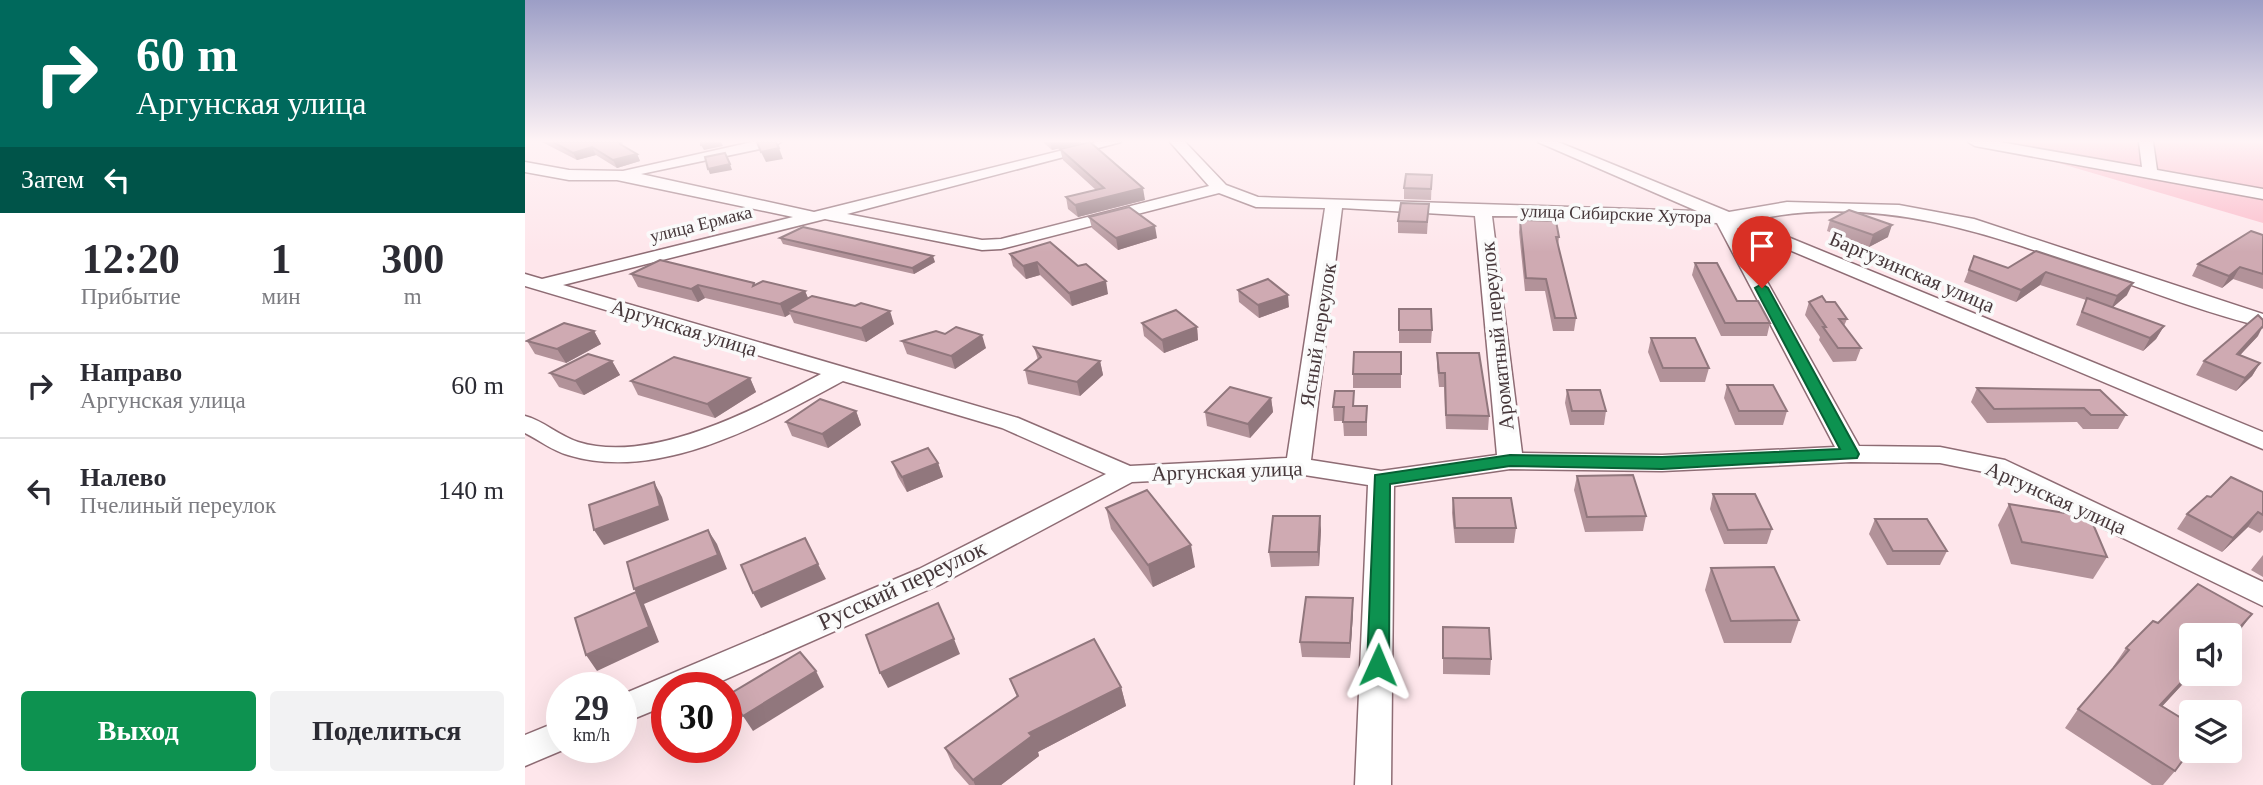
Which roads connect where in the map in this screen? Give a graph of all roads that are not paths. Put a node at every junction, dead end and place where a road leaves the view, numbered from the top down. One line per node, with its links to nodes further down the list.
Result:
1 (635, 179): 11 (street)
2 (969, 179): 11 (street, улица Ермака)
3 (1212, 179): 6 (street)
4 (1631, 179): 12 (street, Баргузинская улица)
5 (2180, 179): 7 (street)
6 (1220, 187): 8 (street); 11 (street)
7 (2263, 194)
8 (1335, 204): 9 (street); 20 (street, Ясный переулок)
9 (1371, 204): 10 (street, улица Сибирские Хутора)
10 (1483, 211): 12 (street, улица Сибирские Хутора); 19 (street, Ароматный переулок)
11 (822, 216): 13 (street, улица Ермака)
12 (1723, 218): 14 (street, улица Сибирские Хутора); 17 (street, Баргузинская улица); 18 (street)
13 (534, 283): 15 (street, Аргунская улица)
14 (2263, 321)
15 (837, 375): 16 (street); 21 (street, Аргунская улица)
16 (525, 423)
17 (2263, 440)
18 (1851, 454): 19 (street, Аргунская улица); 23 (street, Аргунская улица)
19 (1510, 461): 22 (street, Аргунская улица)
20 (1298, 466): 21 (street, Аргунская улица); 22 (street, Аргунская улица)
21 (1127, 474): 24 (street, Русский переулок)
22 (1381, 480): 27 (street)
23 (2263, 595)
24 (709, 672)
25 (546, 742): 26 (street)
26 (525, 751)
27 (1373, 785)

